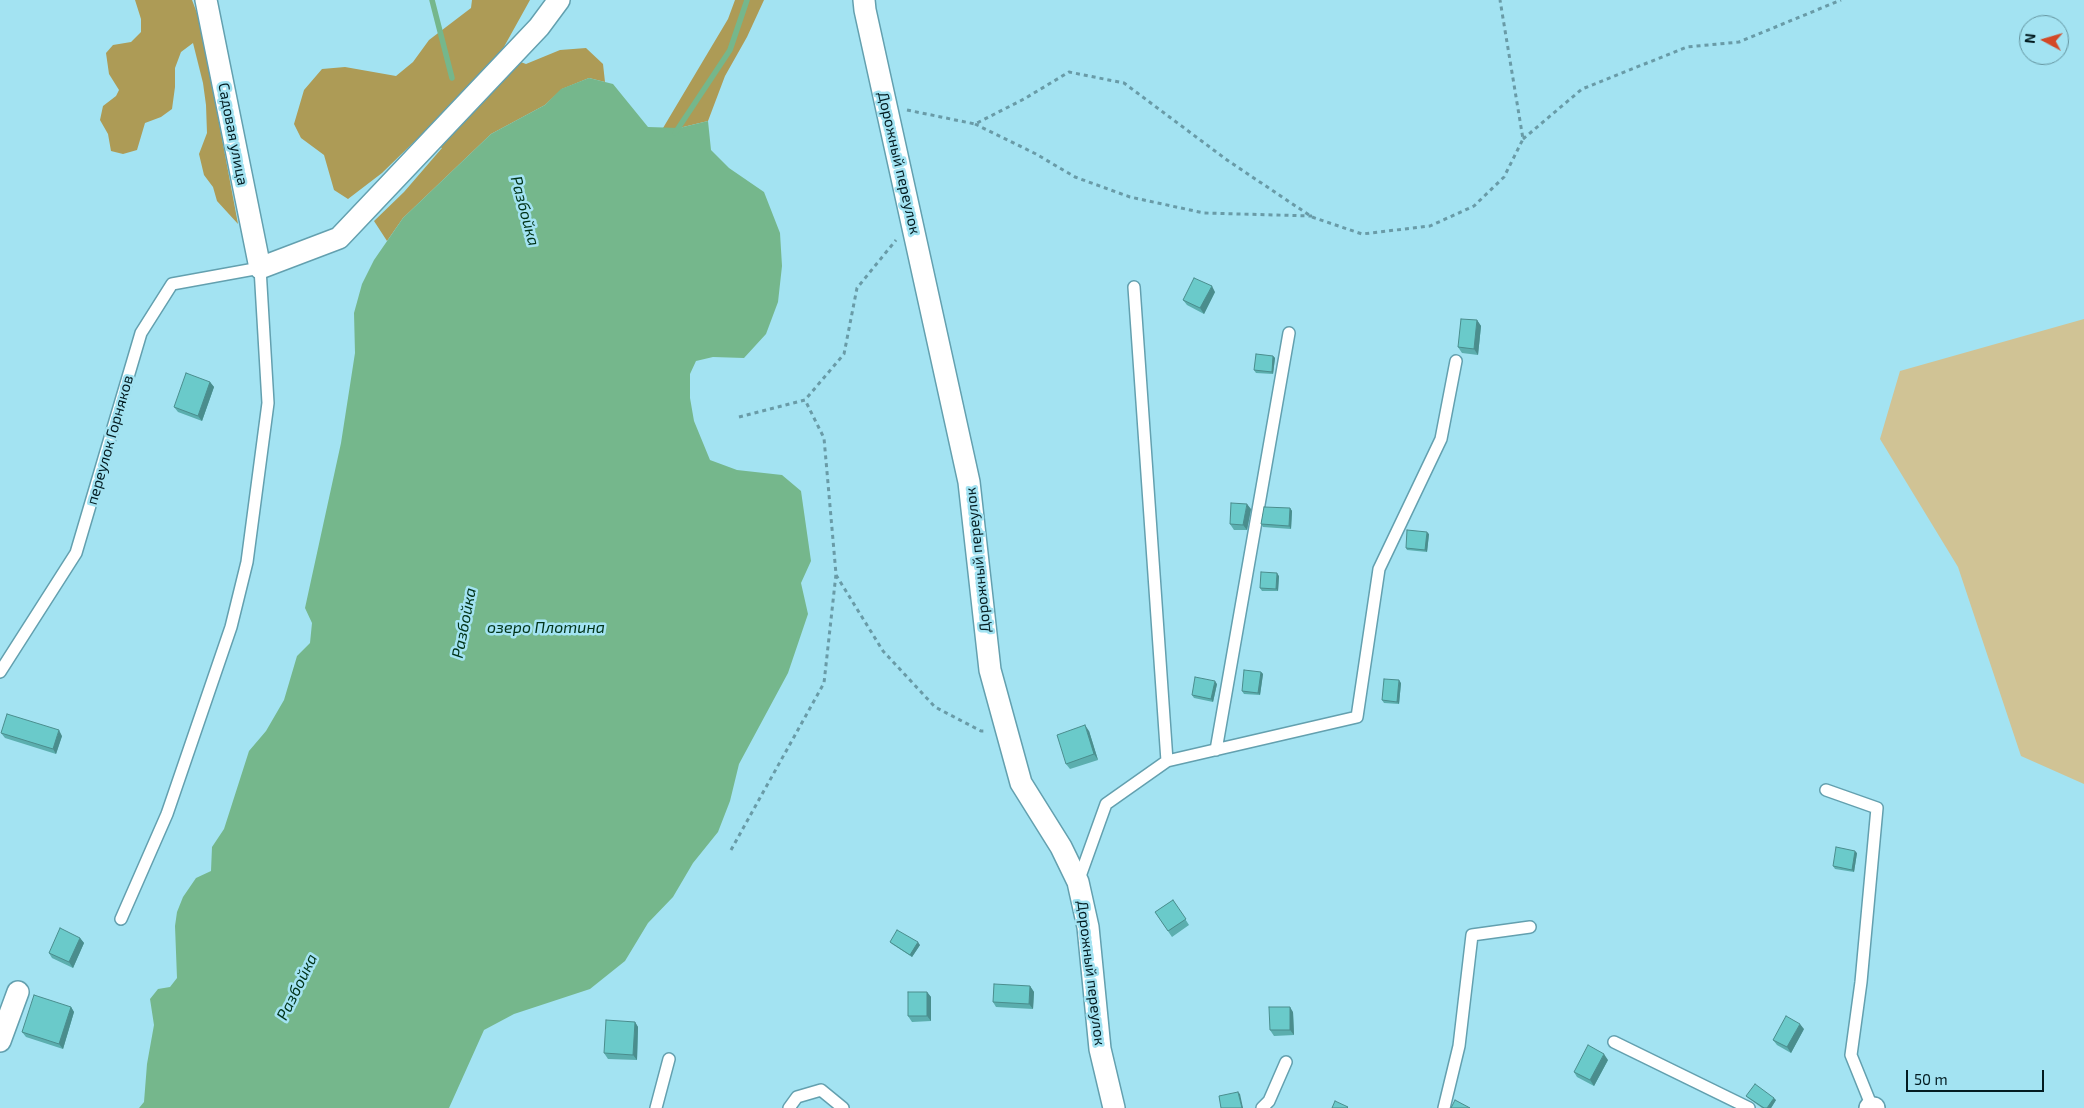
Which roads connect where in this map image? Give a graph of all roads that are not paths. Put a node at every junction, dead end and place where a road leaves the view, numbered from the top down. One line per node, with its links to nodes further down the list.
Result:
1 (206, 0): 4 (street, Садовая улица)
2 (559, 0): 4 (street)
3 (864, 0): 12 (street, Дорожный переулок)
4 (260, 268): 8 (lane, переулок Горняков); 13 (lane)
5 (1134, 287): 10 (lane)
6 (1289, 333): 9 (lane)
7 (1456, 361): 9 (lane)
8 (0, 672)
9 (1216, 750): 10 (lane)
10 (1168, 761): 12 (lane)
11 (1826, 790): 27 (lane)
12 (1078, 882): 23 (street, Дорожный переулок)
13 (121, 919)
14 (1530, 926): 25 (lane)
15 (18, 992): 16 (street)
16 (0, 1041)
17 (1614, 1042): 26 (lane)
18 (669, 1059): 20 (lane)
19 (1286, 1062): 24 (lane)
20 (656, 1108)
21 (789, 1108): 22 (lane)
22 (843, 1108)
23 (1114, 1108)
24 (1262, 1108)
25 (1444, 1108)
26 (1749, 1108)
27 (1872, 1108)

